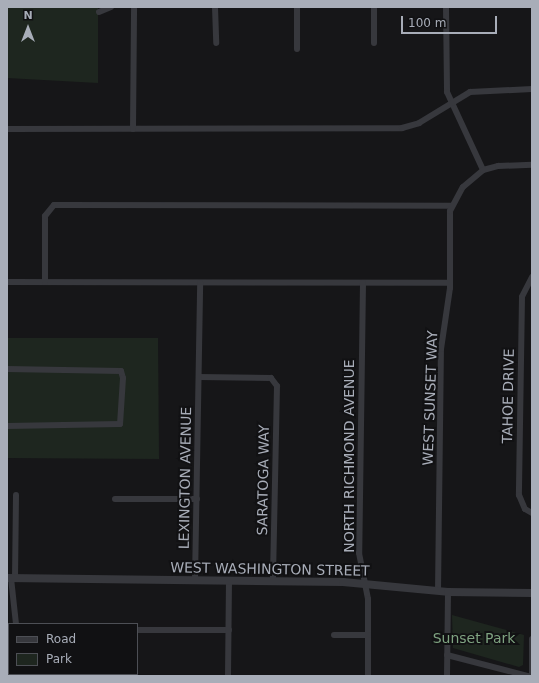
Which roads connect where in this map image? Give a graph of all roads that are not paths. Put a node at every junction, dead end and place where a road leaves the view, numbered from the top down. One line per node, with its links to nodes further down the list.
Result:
1 (111, 7): 7 (street)
2 (134, 7): 14 (street)
3 (215, 7): 8 (street)
4 (297, 7): 10 (street)
5 (374, 7): 9 (street)
6 (446, 7): 12 (street)
7 (98, 12)
8 (216, 43)
9 (374, 43)
10 (297, 50)
11 (532, 89): 12 (street)
12 (450, 102): 14 (street); 16 (street)
13 (7, 129): 14 (street)
14 (133, 129)
15 (532, 165): 16 (street)
16 (483, 170): 17 (street)
17 (451, 206): 20 (street); 23 (street, WEST SUNSET WAY)
18 (532, 277): 30 (street, TAHOE DRIVE)
19 (7, 282): 20 (street)
20 (45, 282): 21 (street)
21 (200, 283): 22 (street); 25 (street, LEXINGTON AVENUE)
22 (363, 283): 23 (street); 35 (street, NORTH RICHMOND AVENUE)
23 (450, 284): 36 (street, WEST SUNSET WAY)
24 (7, 370): 26 (street)
25 (199, 377): 29 (street, LEXINGTON AVENUE); 34 (street, SARATOGA WAY)
26 (7, 426)
27 (16, 495): 31 (street)
28 (115, 499): 29 (street)
29 (197, 499): 32 (street, LEXINGTON AVENUE)
30 (532, 513)
31 (11, 578): 32 (street, WEST WASHINGTON STREET); 39 (street)
32 (195, 580): 33 (street, WEST WASHINGTON STREET)
33 (229, 580): 34 (street, WEST WASHINGTON STREET); 41 (street)
34 (273, 580): 35 (street, WEST WASHINGTON STREET)
35 (364, 583): 36 (street, WEST WASHINGTON STREET); 43 (street, NORTH RICHMOND AVENUE)
36 (438, 591): 37 (street, WEST WASHINGTON STREET)
37 (448, 592): 38 (street, WEST WASHINGTON STREET); 45 (street)
38 (532, 593)
39 (16, 623)
40 (138, 630): 41 (street)
41 (229, 630): 46 (street)
42 (334, 635): 43 (street)
43 (368, 635): 47 (street, NORTH RICHMOND AVENUE)
44 (532, 639): 50 (street)
45 (447, 655): 48 (street); 49 (street)
46 (228, 676)
47 (368, 676)
48 (447, 676)
49 (528, 676)
50 (532, 676)

